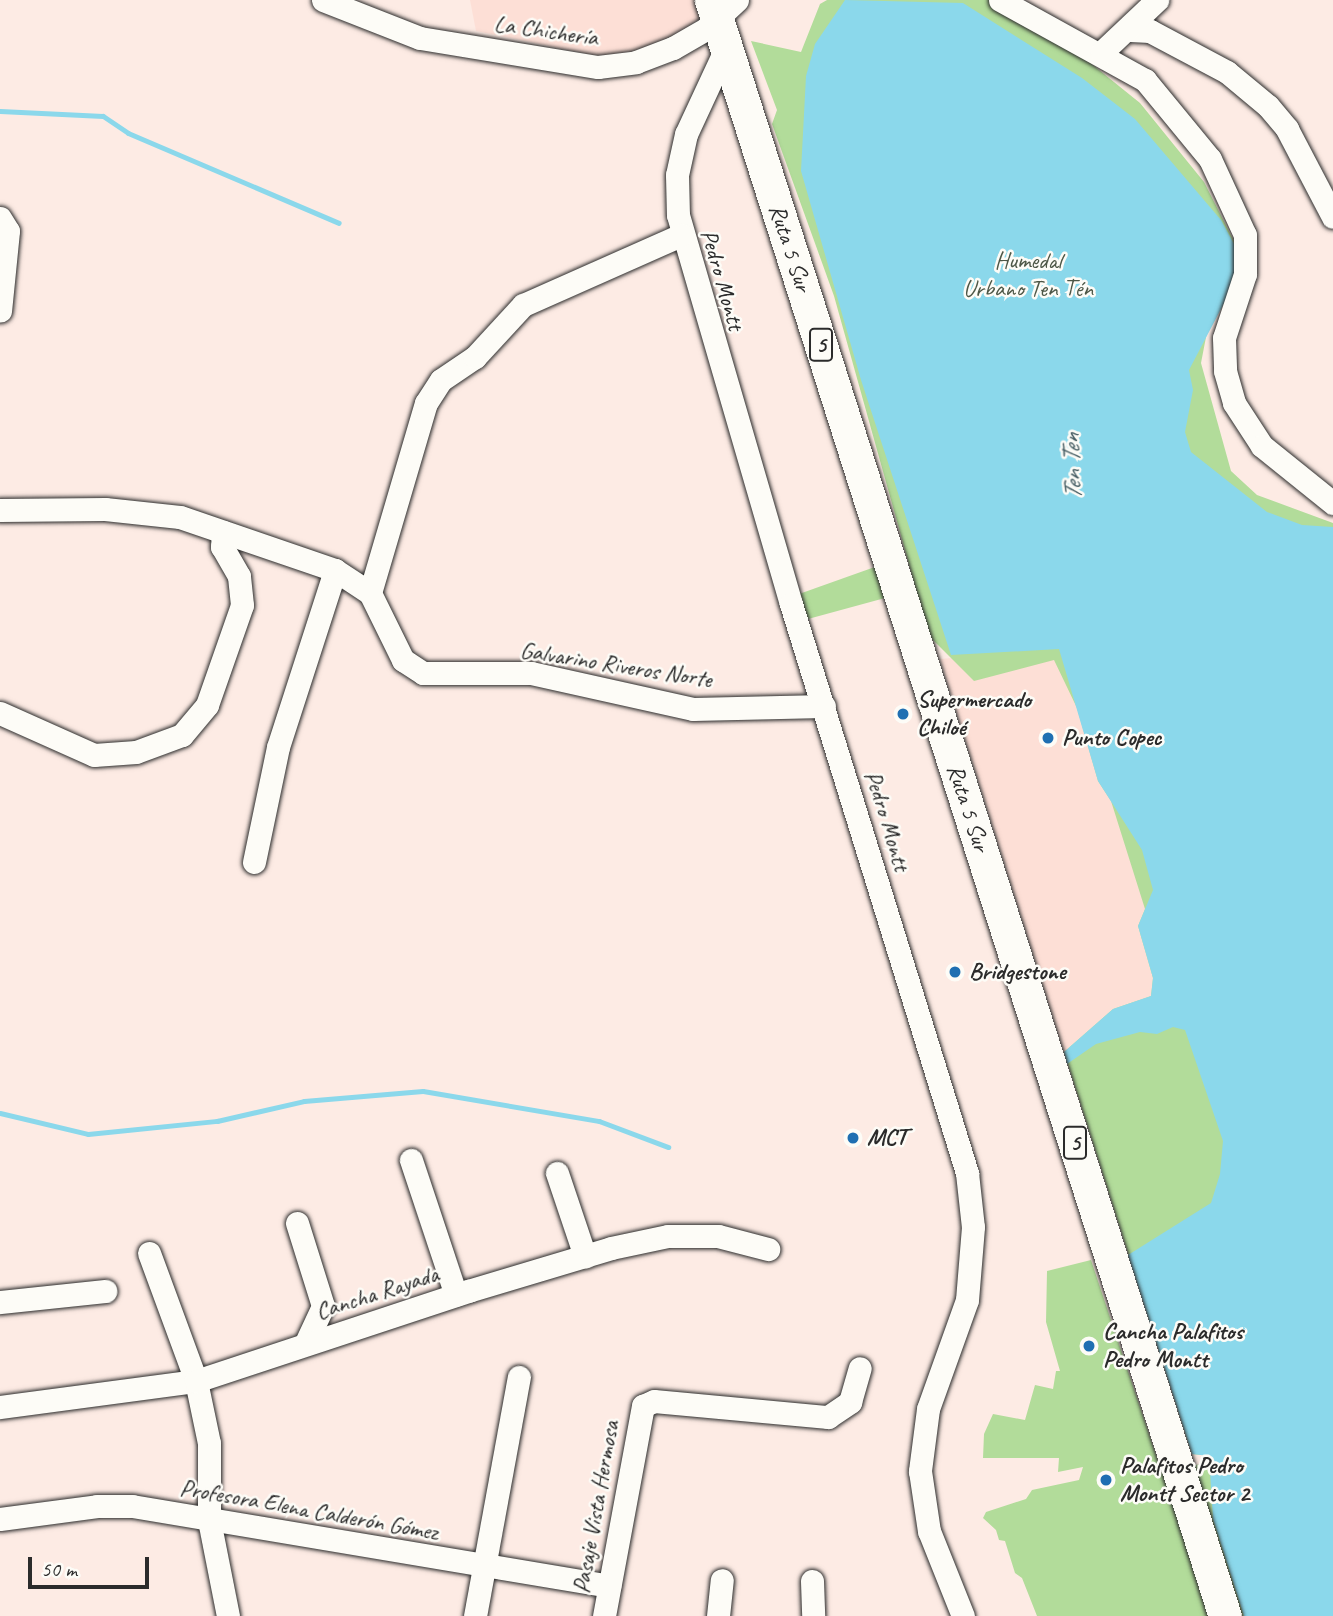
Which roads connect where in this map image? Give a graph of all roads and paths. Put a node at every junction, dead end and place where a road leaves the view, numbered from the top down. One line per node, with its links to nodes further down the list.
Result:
1 (323, 0): 4 (street, La Chichería)
2 (1000, 0): 6 (street)
3 (1157, 0): 5 (street)
4 (723, 17): 9 (street, Pedro Montt); 45 (highway, Ruta 5 Sur / 5)
5 (1130, 30): 6 (street); 7 (street)
6 (1102, 52): 11 (street)
7 (1333, 216)
8 (0, 218): 10 (street)
9 (681, 235): 15 (street); 16 (street, Pedro Montt)
10 (0, 308)
11 (1333, 503)
12 (0, 510): 13 (street)
13 (223, 532): 14 (street); 17 (street)
14 (335, 570): 15 (street); 18 (street)
15 (370, 593): 16 (street, Galvarino Riveros Norte)
16 (824, 706): 44 (street, Pedro Montt)
17 (0, 713)
18 (254, 862)
19 (411, 1160): 26 (street)
20 (557, 1173): 24 (street)
21 (297, 1223): 28 (street)
22 (768, 1249): 24 (street, Cancha Rayada)
23 (149, 1253): 31 (street)
24 (584, 1256): 26 (street, Cancha Rayada)
25 (105, 1291): 27 (street)
26 (456, 1295): 28 (street, Cancha Rayada)
27 (0, 1302)
28 (306, 1342): 31 (street, Cancha Rayada)
29 (860, 1368): 38 (street, Pasaje Vista Hermosa)
30 (519, 1377): 35 (street)
31 (196, 1381): 32 (street, Cancha Rayada); 34 (street)
32 (0, 1407)
33 (0, 1519): 34 (street, Profesora Elena Calderón Gómez)
34 (209, 1520): 35 (street, Profesora Elena Calderón Gómez); 39 (street)
35 (484, 1566): 38 (street, Profesora Elena Calderón Gómez); 40 (street)
36 (722, 1580): 42 (street)
37 (812, 1581): 43 (street)
38 (609, 1586): 41 (street, Pasaje Vista Hermosa)
39 (228, 1616)
40 (475, 1616)
41 (604, 1616)
42 (718, 1616)
43 (813, 1616)
44 (963, 1616)
45 (1225, 1616)

